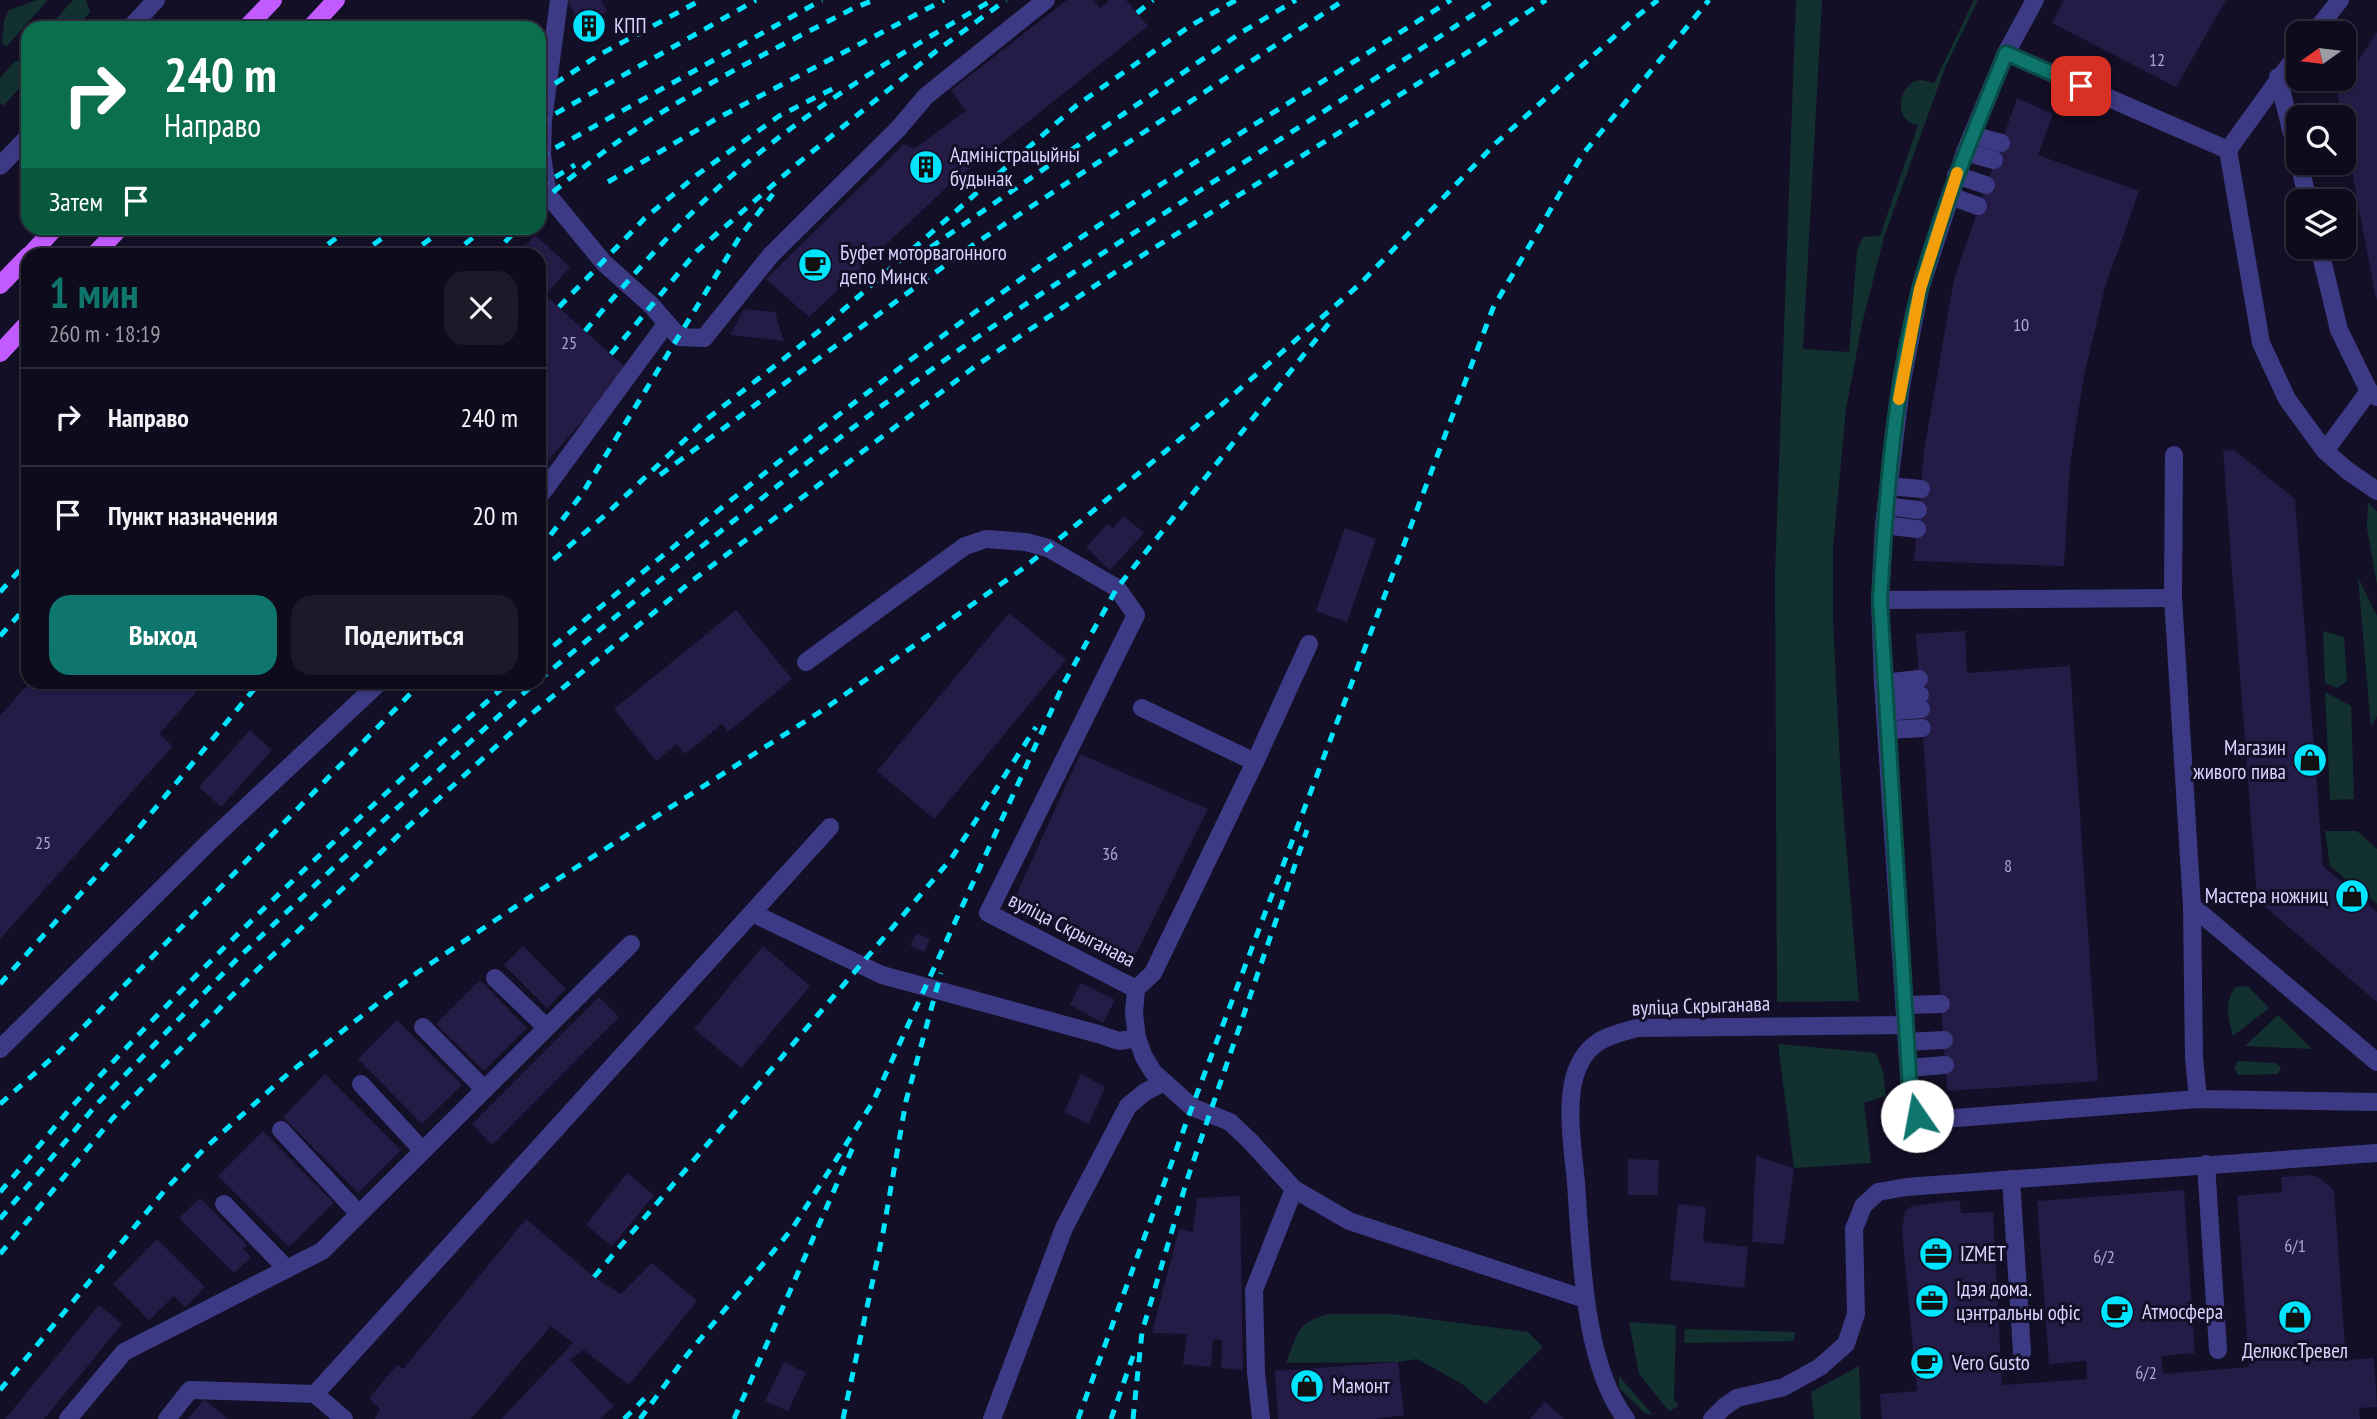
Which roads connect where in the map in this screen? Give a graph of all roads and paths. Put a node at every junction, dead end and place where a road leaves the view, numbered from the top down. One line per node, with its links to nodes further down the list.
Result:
1 (156, 0): 8 (street)
2 (273, 0): 9 (main road)
3 (336, 0): 10 (main road)
4 (559, 0): 15 (street)
5 (1046, 0): 35 (street)
6 (2035, 0): 12 (street)
7 (2340, 0): 11 (street)
8 (136, 21)
9 (253, 21)
10 (316, 21)
11 (2323, 21)
12 (2006, 53): 19 (street); 20 (street)
13 (2286, 67): 14 (street)
14 (2278, 77): 16 (street); 20 (street)
15 (546, 98)
16 (2286, 110)
17 (2001, 143): 19 (street)
18 (21, 144): 22 (street)
19 (1968, 144): 21 (street); 23 (street)
20 (2228, 150): 39 (street)
21 (1994, 160)
22 (0, 166)
23 (1956, 175): 25 (street); 26 (street)
24 (546, 182): 35 (street)
25 (1986, 185)
26 (1950, 195): 27 (street); 41 (street)
27 (1978, 206)
28 (48, 235): 30 (main road)
29 (113, 235): 31 (main road)
30 (36, 248)
31 (101, 248)
32 (2322, 259): 38 (street)
33 (21, 263): 34 (main road)
34 (0, 285)
35 (666, 324): 42 (street)
36 (21, 330): 37 (main road)
37 (0, 353)
38 (2373, 394): 39 (street)
39 (2325, 451): 44 (street)
40 (2174, 455): 49 (street)
41 (1889, 486): 43 (street); 45 (street)
42 (546, 487)
43 (1921, 489)
44 (2377, 491)
45 (1886, 506): 46 (street); 47 (street)
46 (1918, 510)
47 (1884, 525): 48 (street); 50 (street)
48 (1917, 528)
49 (2173, 598): 50 (street); 59 (street)
50 (1880, 600): 54 (street)
51 (1309, 644): 57 (street)
52 (806, 662): 63 (street, вуліца Скрыганава)
53 (373, 689): 71 (street)
54 (1885, 706): 54 (street); 56 (street); 65 (street)
55 (1142, 708): 57 (street)
56 (1922, 728)
57 (1255, 762): 63 (street)
58 (830, 827): 60 (street)
59 (2192, 906): 72 (street); 78 (street)
60 (752, 913): 69 (street); 92 (street)
61 (631, 944): 67 (street)
62 (495, 978): 67 (street)
63 (1136, 989): 69 (street, вуліца Скрыганава)
64 (1941, 1004): 65 (street)
65 (1906, 1005): 68 (street)
66 (422, 1027): 77 (street)
67 (546, 1027): 77 (street)
68 (1907, 1034): 70 (street, вуліца Скрыганава); 74 (street); 89 (street, вуліца Скрыганава)
69 (1137, 1038): 75 (street, вуліца Скрыганава)
70 (1944, 1040)
71 (0, 1049)
72 (2377, 1062)
73 (1945, 1065): 74 (street)
74 (1909, 1068): 78 (street)
75 (1164, 1082): 85 (street, вуліца Скрыганава); 96 (street)
76 (361, 1084): 81 (street)
77 (484, 1088): 81 (street)
78 (2198, 1099): 79 (street)
79 (2377, 1102)
80 (281, 1130): 87 (street)
81 (423, 1151): 87 (street)
82 (2377, 1153): 83 (street)
83 (2206, 1164): 84 (street); 90 (street)
84 (2011, 1178): 91 (street); 99 (street)
85 (1294, 1189): 89 (street, вуліца Скрыганава); 97 (street)
86 (224, 1204): 88 (street)
87 (359, 1214): 88 (street)
88 (287, 1269): 93 (street)
89 (1585, 1299): 98 (street, вуліца Скрыганава)
90 (2218, 1350)
91 (2022, 1352)
92 (315, 1394): 94 (street); 95 (street)
93 (68, 1419)
94 (167, 1419)
95 (344, 1419)
96 (992, 1419)
97 (1261, 1419)
98 (1626, 1419)
99 (1712, 1419)

